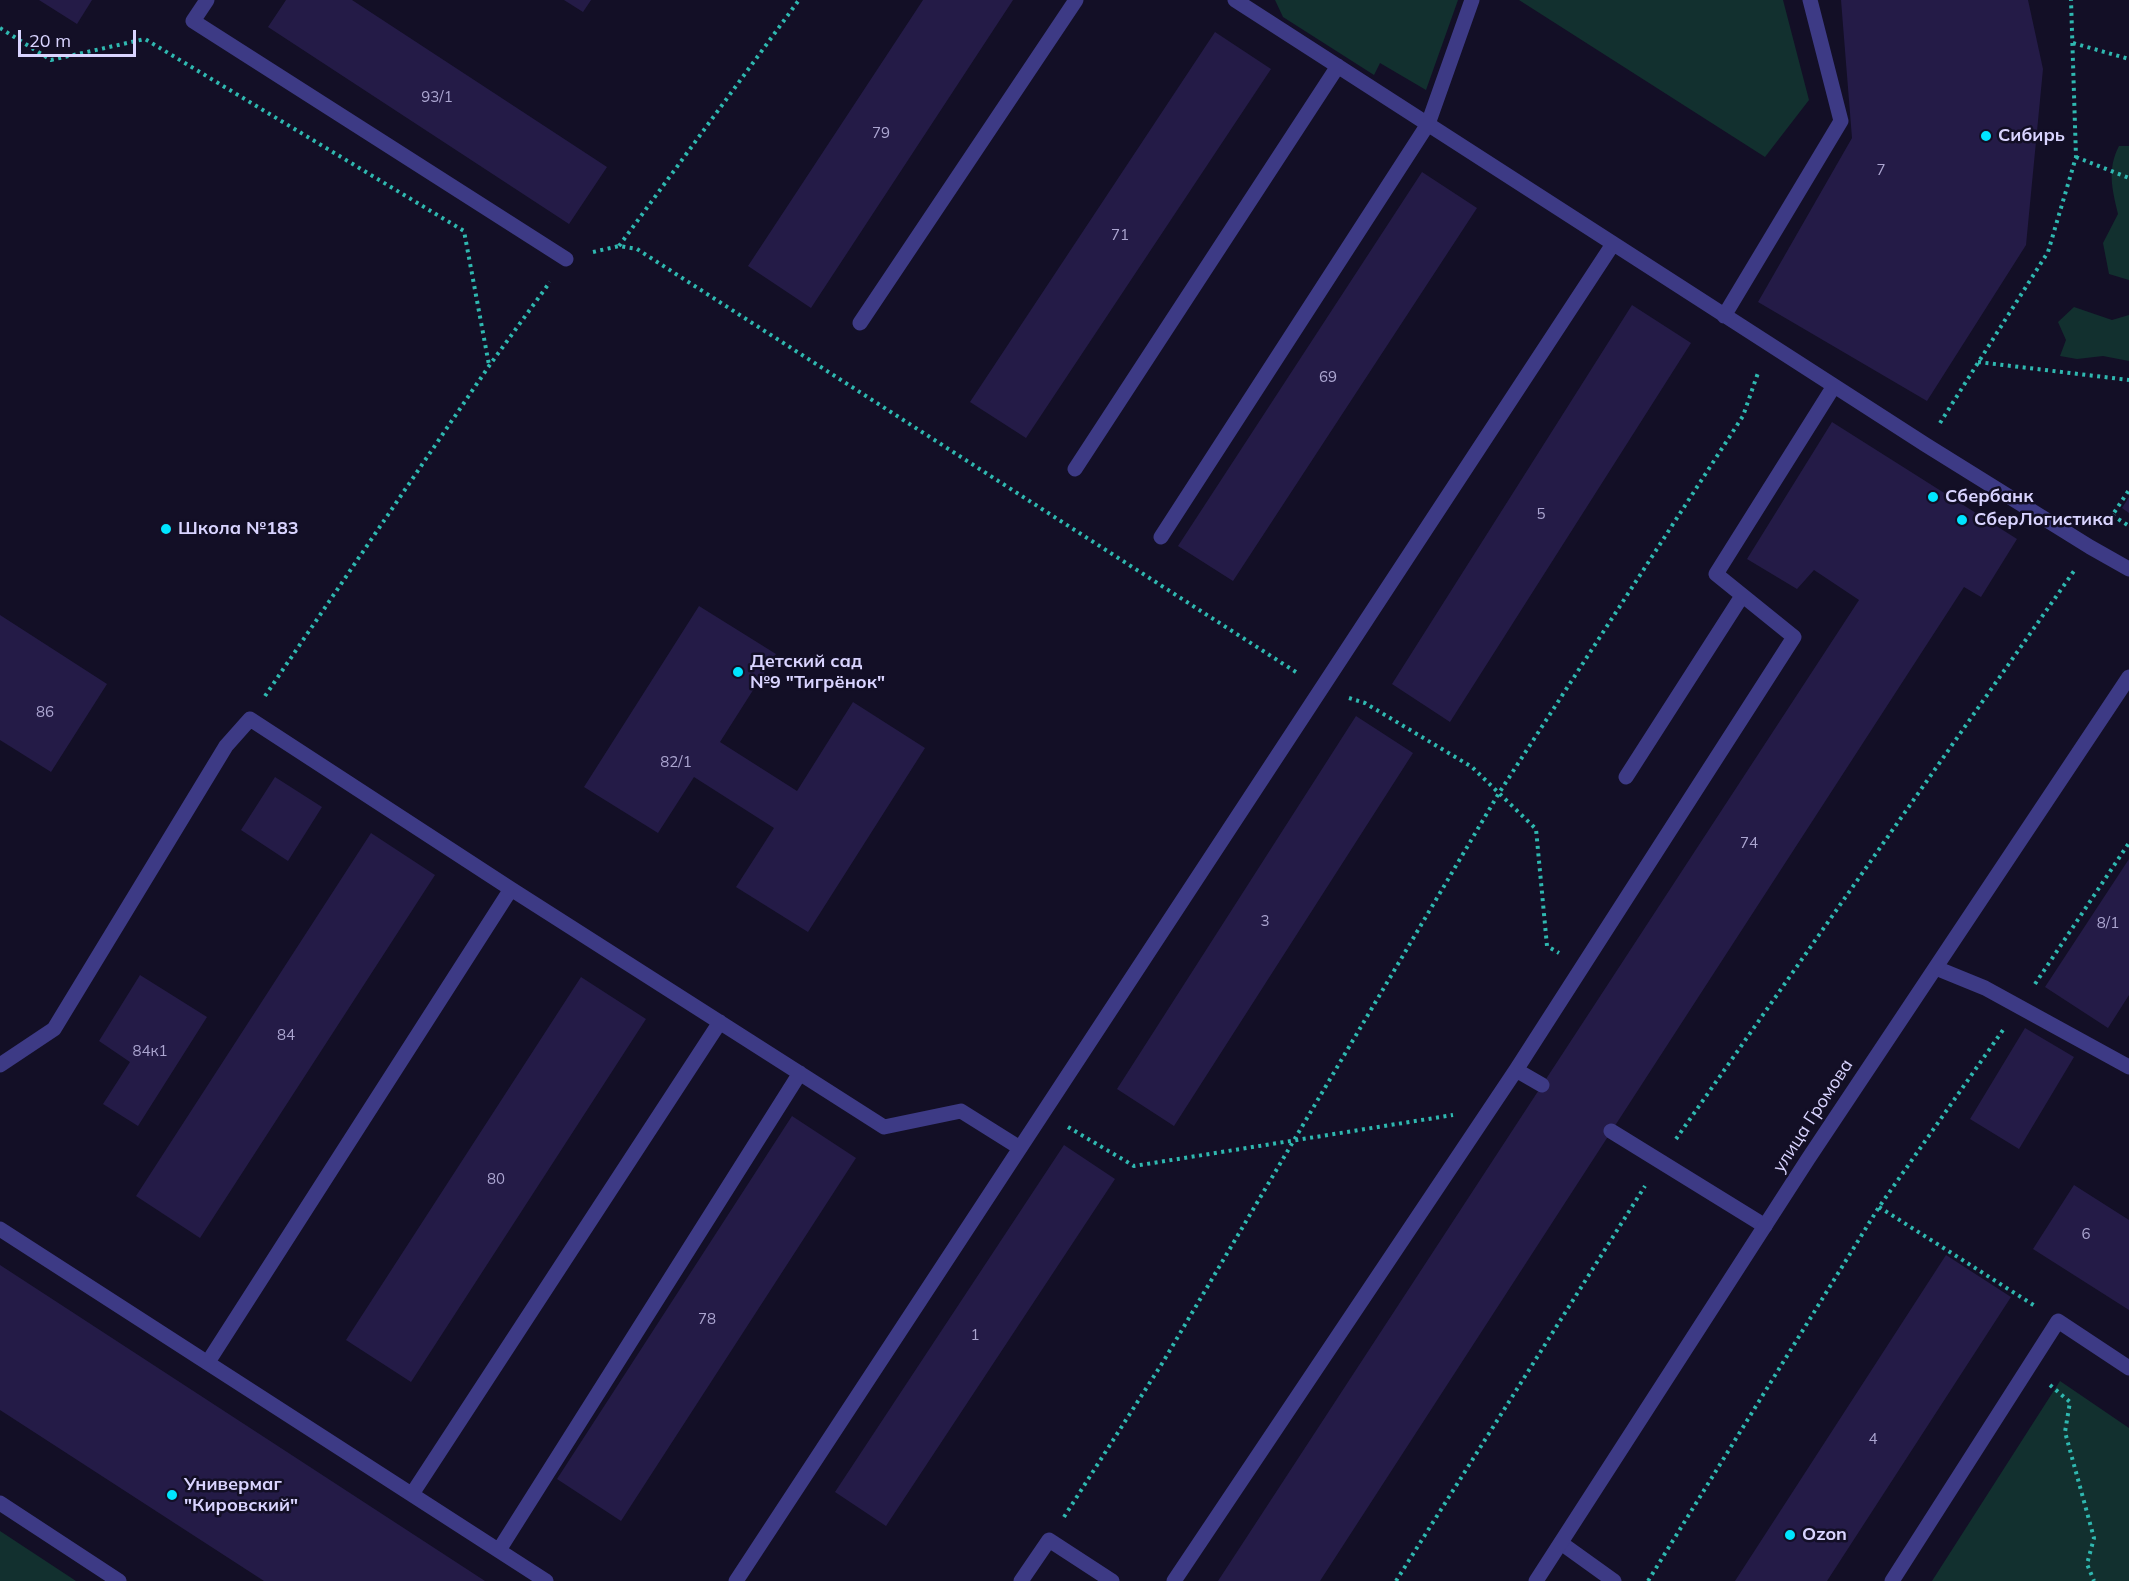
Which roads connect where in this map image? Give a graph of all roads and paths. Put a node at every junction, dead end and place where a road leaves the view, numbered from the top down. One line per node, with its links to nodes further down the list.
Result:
1 (207, 0): 17 (street)
2 (799, 0): 16 (path)
3 (1076, 0): 19 (street)
4 (1235, 0): 11 (street)
5 (1472, 0): 12 (street)
6 (1810, 0): 18 (street)
7 (2073, 1): 9 (path)
8 (0, 28): 22 (path)
9 (2073, 43): 10 (path); 13 (path)
10 (2129, 58)
11 (1338, 66): 12 (street); 26 (street)
12 (1428, 124): 15 (street); 30 (street)
13 (2076, 157): 14 (path); 21 (path)
14 (2129, 178)
15 (1613, 244): 18 (street); 35 (street)
16 (619, 246): 17 (path); 35 (path)
17 (566, 260): 22 (path)
18 (1724, 316): 20 (street)
19 (860, 323)
20 (1768, 344): 24 (street); 38 (path)
21 (1978, 362): 23 (path); 25 (path)
22 (489, 366): 36 (path)
23 (2129, 380)
24 (1834, 387): 25 (street); 33 (street)
25 (1926, 445): 31 (street)
26 (1075, 469)
27 (2129, 490): 28 (path)
28 (2112, 515): 29 (path); 31 (path)
29 (2129, 526)
30 (1161, 537)
31 (2090, 548): 32 (street); 55 (path)
32 (2129, 569)
33 (1742, 596): 37 (street); 41 (street)
34 (2129, 677): 42 (street, улица Громова)
35 (1321, 688): 38 (path); 51 (street)
36 (250, 719): 40 (street); 45 (street)
37 (1626, 777)
38 (1499, 793): 41 (path); 53 (path)
39 (2129, 843): 43 (path)
40 (511, 889): 44 (street); 60 (street)
41 (1582, 966): 47 (street)
42 (1936, 968): 43 (street); 57 (street, улица Громова)
43 (2019, 1007): 46 (street); 56 (path)
44 (720, 1022): 48 (street); 63 (street)
45 (0, 1065)
46 (2129, 1067)
47 (1516, 1070): 49 (street); 50 (street)
48 (800, 1073): 54 (street); 67 (street)
49 (1542, 1085)
50 (1490, 1108): 53 (path); 73 (street)
51 (1044, 1112): 53 (path); 54 (street)
52 (1611, 1131): 55 (street)
53 (1294, 1140): 65 (path)
54 (1020, 1148): 70 (street)
55 (1661, 1161): 57 (street); 74 (path)
56 (1879, 1207): 59 (path); 77 (path)
57 (1765, 1226): 66 (street, улица Громова)
58 (0, 1229): 60 (street)
59 (2058, 1321): 61 (street); 62 (street)
60 (208, 1362): 63 (street)
61 (2029, 1368): 78 (street); 79 (path)
62 (2129, 1368)
63 (412, 1494): 67 (street)
64 (0, 1503): 68 (street)
65 (1048, 1540): 71 (street); 72 (street)
66 (1561, 1543): 75 (street, улица Громова); 76 (street)
67 (499, 1550): 69 (street)
68 (118, 1581)
69 (546, 1581)
70 (736, 1581)
71 (1021, 1581)
72 (1113, 1581)
73 (1174, 1581)
74 (1396, 1581)
75 (1536, 1581)
76 (1614, 1581)
77 (1648, 1581)
78 (1892, 1581)
79 (2094, 1581)

